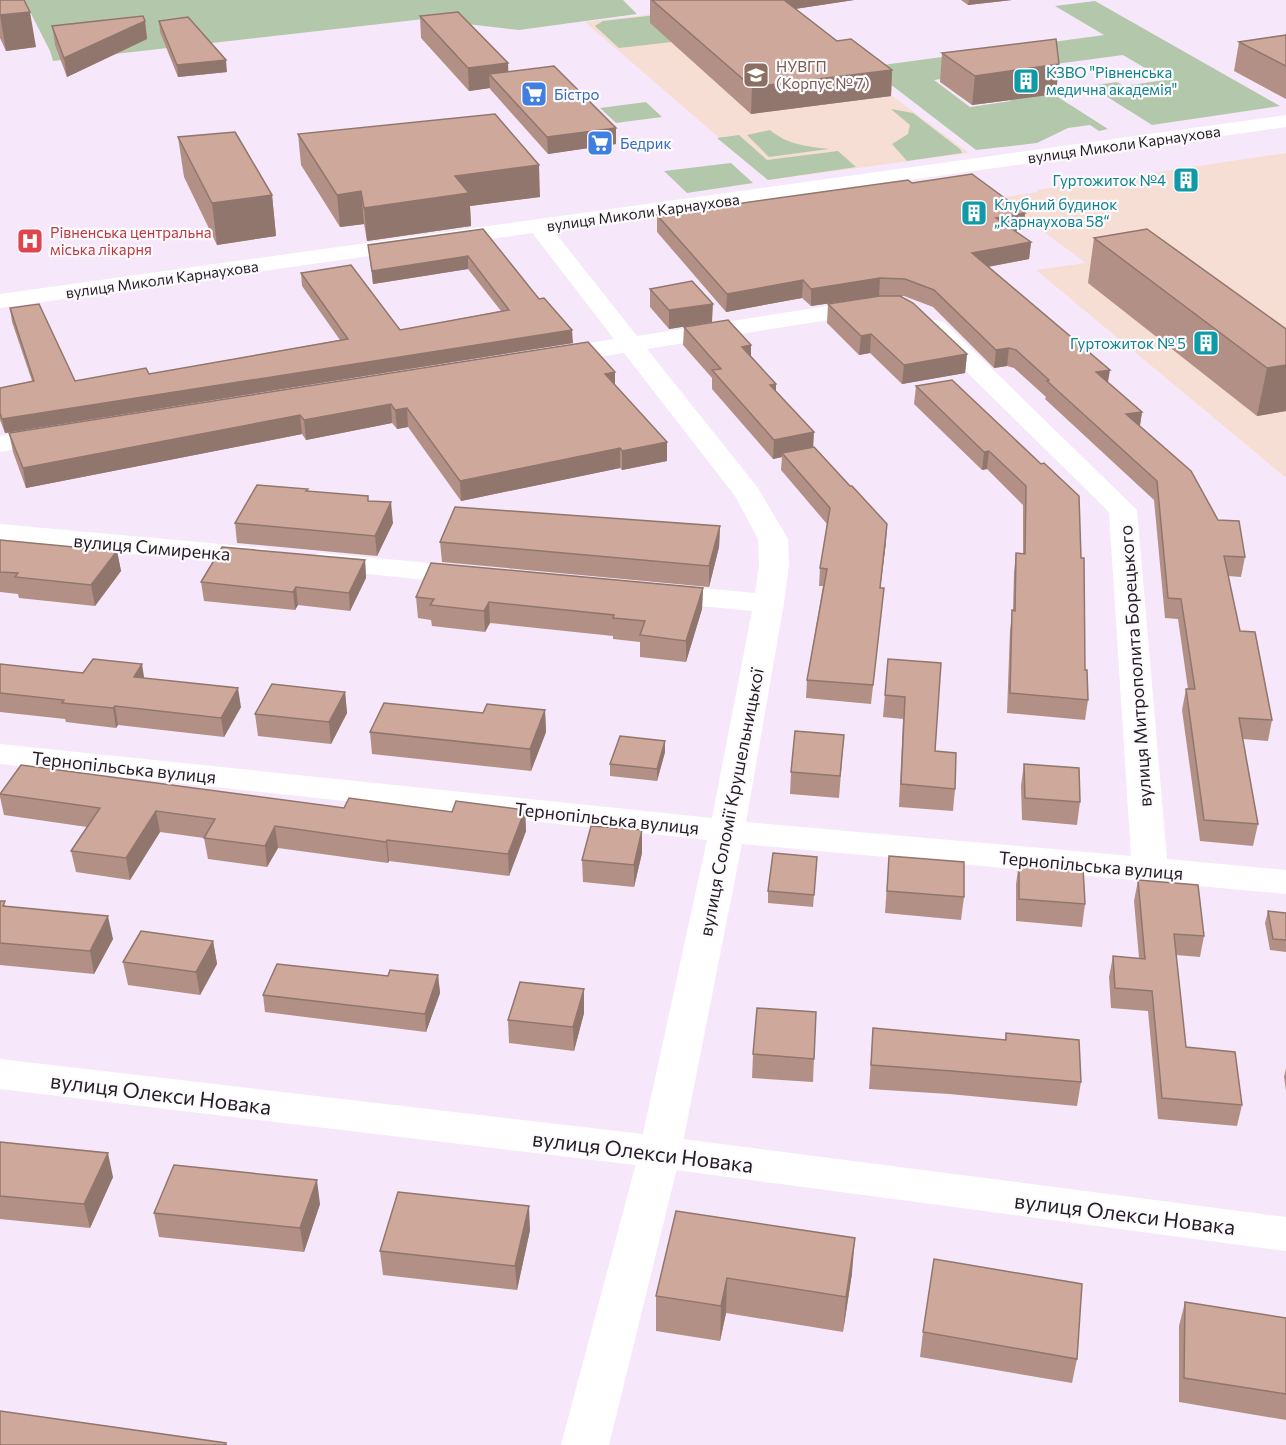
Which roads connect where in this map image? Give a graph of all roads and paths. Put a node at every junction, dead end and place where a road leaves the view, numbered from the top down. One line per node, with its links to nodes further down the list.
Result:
1 (1286, 121): 2 (street, вулиця Миколи Карнаухова)
2 (538, 226): 3 (street, вулиця Миколи Карнаухова); 4 (street, вулиця Соломії Крушельницької)
3 (0, 301)
4 (631, 345): 5 (street); 11 (street, вулиця Соломії Крушельницької); 14 (street, вулиця Митрополита Борецького)
5 (530, 360)
6 (82, 431): 7 (street)
7 (0, 444)
8 (0, 533): 9 (street, вулиця Симиренка)
9 (494, 578)
10 (635, 591): 11 (street)
11 (769, 603): 13 (street, вулиця Соломії Крушельницької)
12 (0, 754): 13 (street, Тернопільська вулиця)
13 (727, 831): 14 (street, Тернопільська вулиця); 17 (street, вулиця Соломії Крушельницької)
14 (1150, 871): 15 (street, Тернопільська вулиця)
15 (1286, 882)
16 (0, 1074): 17 (street, вулиця Олекси Новака)
17 (660, 1152): 18 (street, вулиця Олекси Новака); 19 (street, вулиця Соломії Крушельницької)
18 (1286, 1234)
19 (585, 1445)

